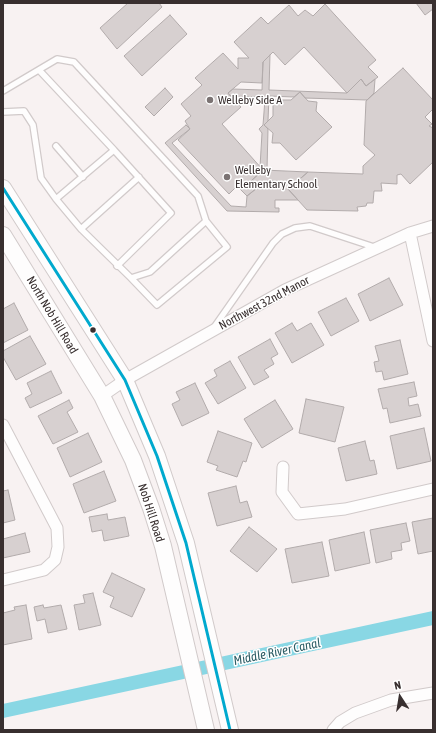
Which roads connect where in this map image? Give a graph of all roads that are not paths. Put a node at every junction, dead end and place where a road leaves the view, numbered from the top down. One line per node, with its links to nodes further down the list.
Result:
1 (39, 70): 2 (lane); 5 (lane); 10 (lane)
2 (3, 92)
3 (3, 112): 9 (lane)
4 (56, 146): 6 (lane)
5 (114, 150): 6 (lane); 7 (lane)
6 (83, 177): 9 (lane)
7 (139, 177): 12 (lane); 16 (lane)
8 (3, 188): 20 (main road)
9 (56, 199): 12 (lane)
10 (206, 221): 17 (lane); 17 (lane)
11 (433, 226): 13 (street, Northwest 32nd Manor)
12 (81, 228): 16 (lane)
13 (410, 233): 15 (street, Northwest 32nd Manor); 19 (street)
14 (3, 235): 21 (main road, North Nob Hill Road)
15 (377, 248): 18 (street, Northwest 32nd Manor); 18 (lane)
16 (117, 266): 17 (lane)
17 (131, 278)
18 (212, 331): 20 (street, Northwest 32nd Manor)
19 (433, 341)
20 (125, 380): 21 (street, Northwest 32nd Manor); 28 (main road, Nob Hill Road)
21 (102, 396): 27 (main road, Nob Hill Road)
22 (3, 425): 25 (street)
23 (283, 467): 24 (street)
24 (433, 489)
25 (3, 580)
26 (433, 693): 29 (street)
27 (206, 730)
28 (230, 730)
29 (333, 730)

